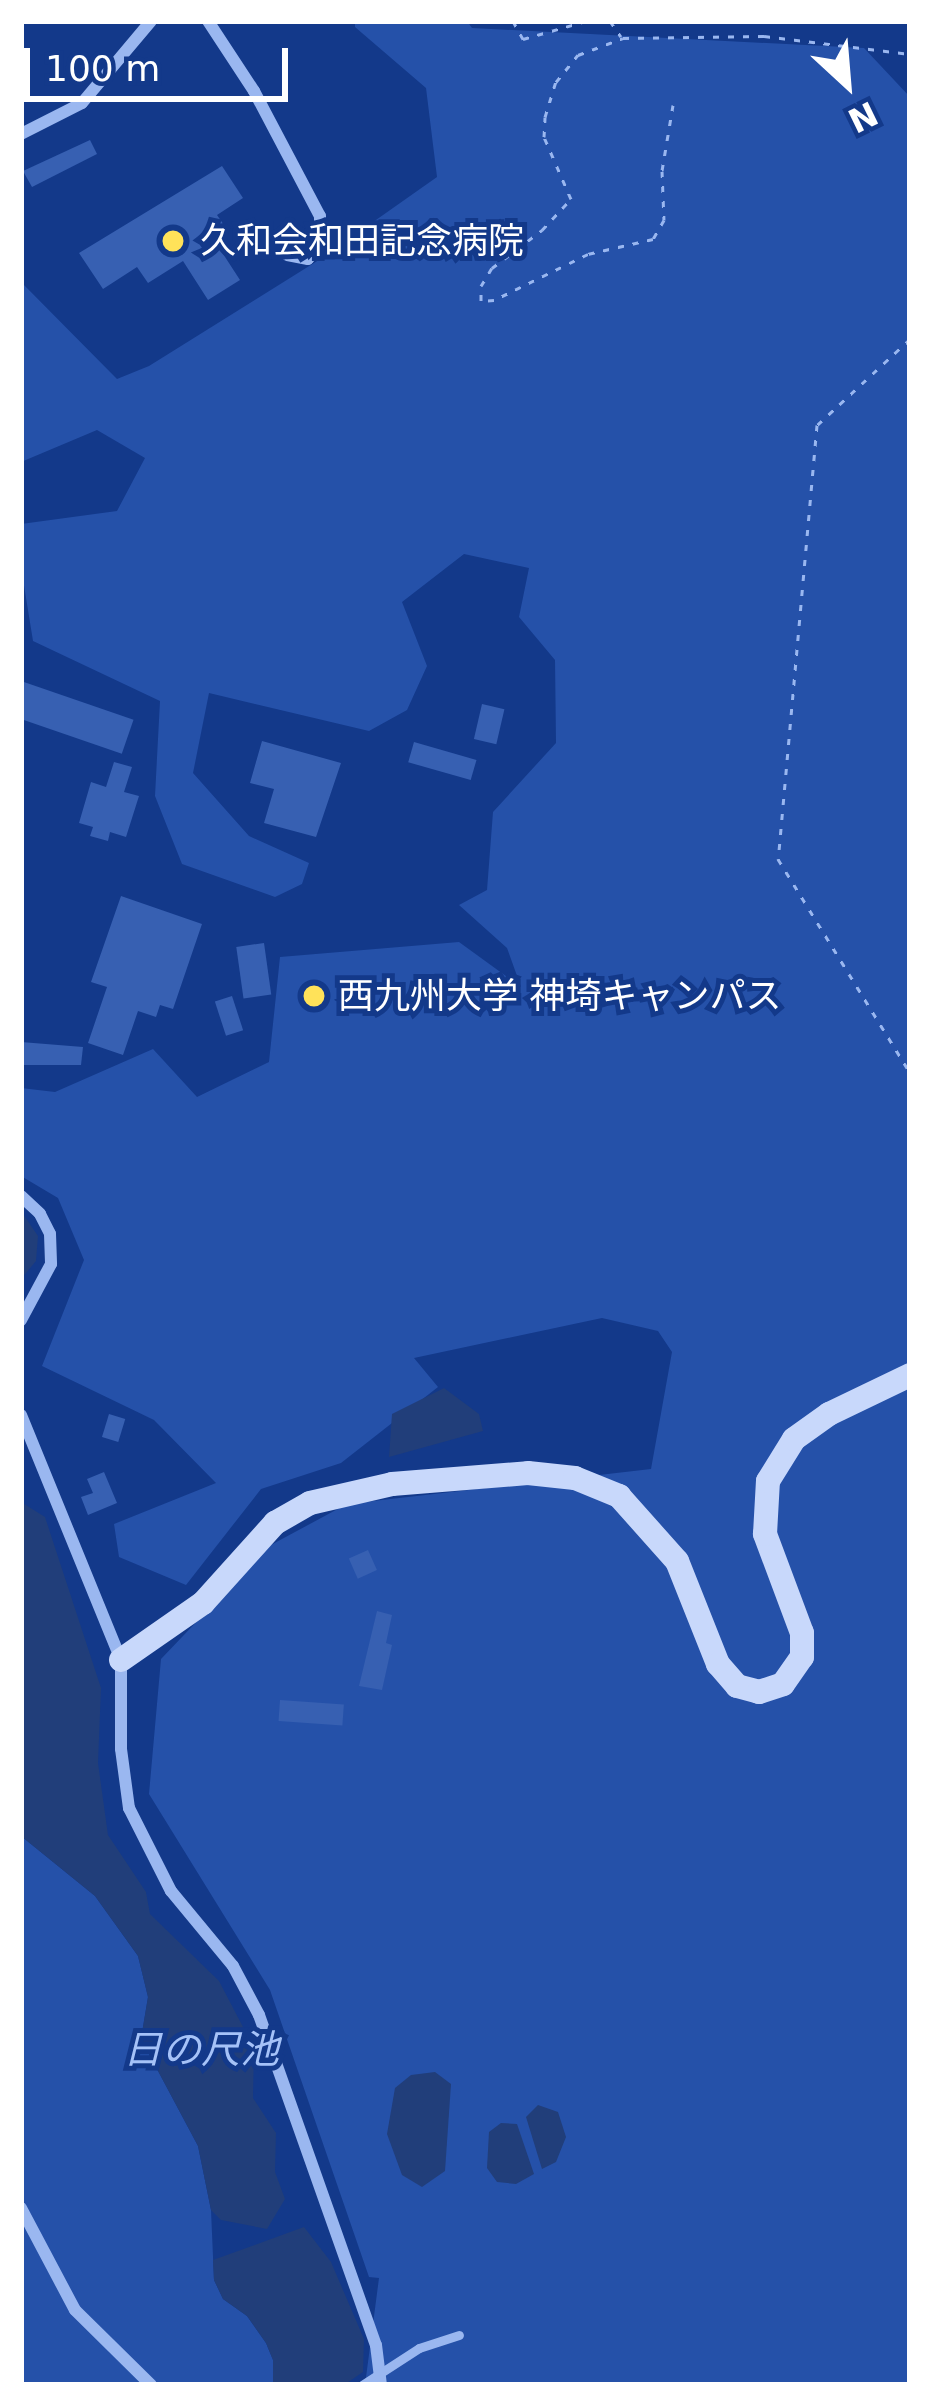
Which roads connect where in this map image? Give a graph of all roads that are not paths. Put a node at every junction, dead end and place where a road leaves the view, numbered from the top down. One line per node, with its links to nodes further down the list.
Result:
1 (151, 21): 3 (street)
2 (208, 21): 4 (street)
3 (21, 134)
4 (287, 255)
5 (21, 1196): 6 (street)
6 (21, 1320)
7 (910, 1376): 9 (street)
8 (21, 1415): 9 (street)
9 (121, 1660): 14 (street)
10 (21, 2208): 12 (street)
11 (459, 2335): 13 (lane, bridge)
12 (151, 2385)
13 (362, 2385)
14 (381, 2385)

